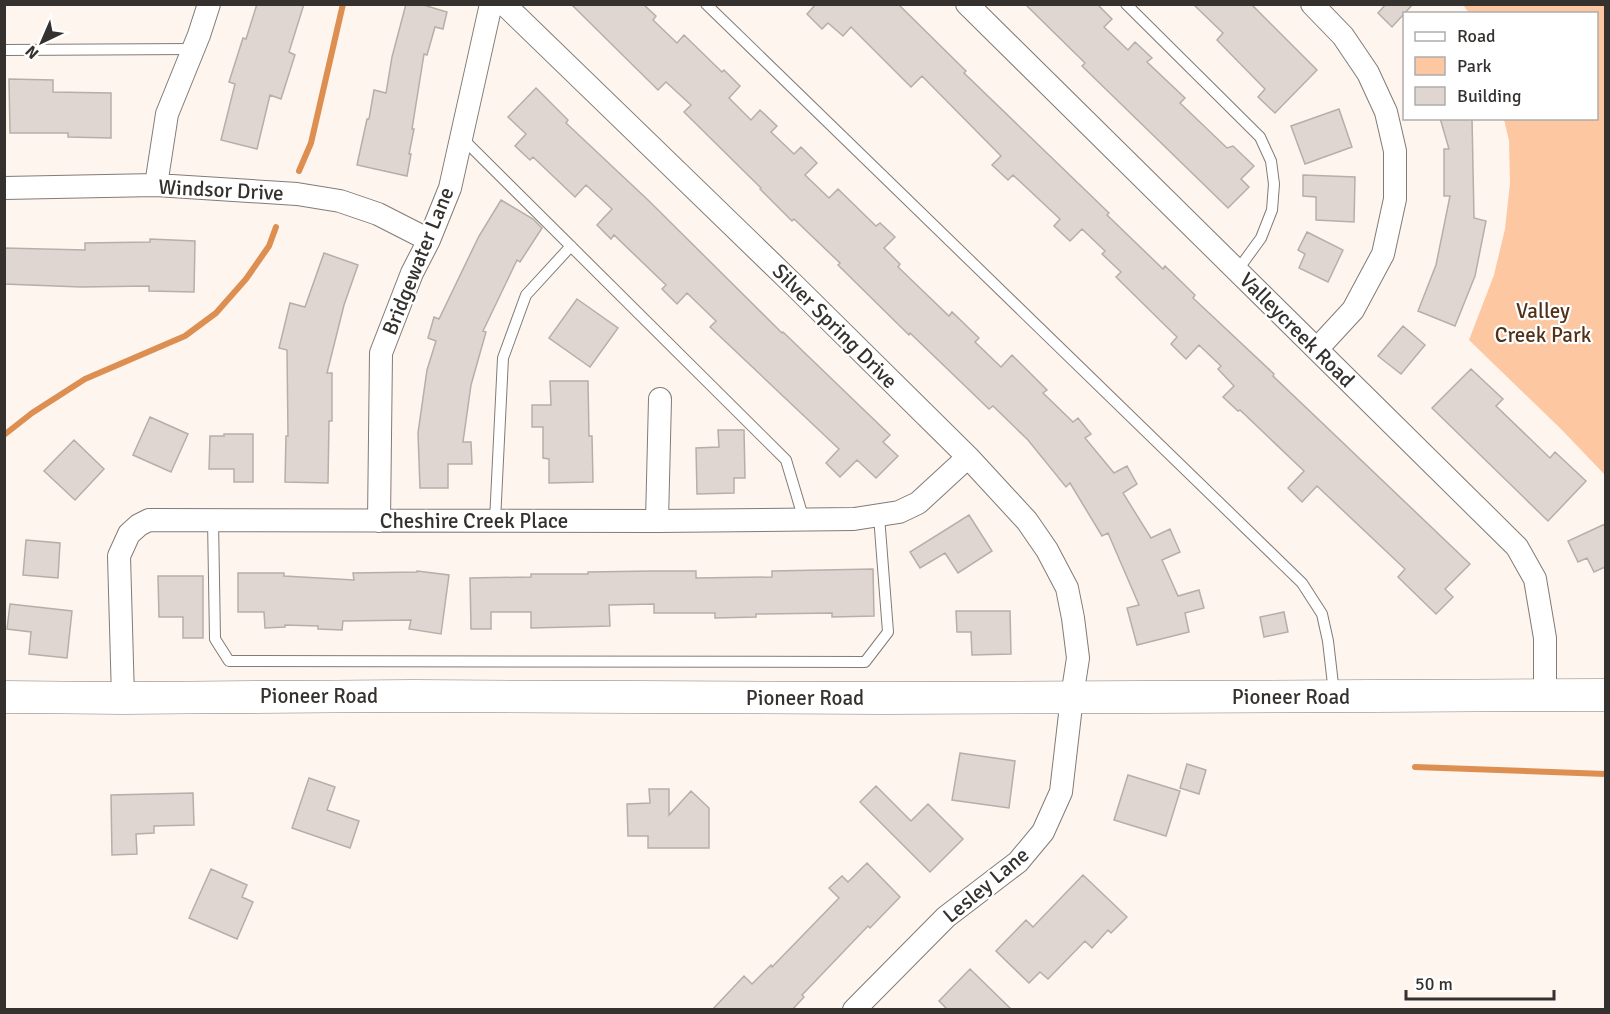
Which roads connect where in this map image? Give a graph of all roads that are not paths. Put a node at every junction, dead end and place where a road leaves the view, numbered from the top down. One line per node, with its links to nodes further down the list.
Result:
1 (208, 4): 8 (street)
2 (491, 4): 10 (street, Bridgewater Lane)
3 (504, 4): 18 (street, Silver Spring Drive)
4 (706, 4): 29 (lane)
5 (967, 4): 15 (street, Valleycreek Road)
6 (1126, 4): 15 (lane)
7 (1312, 4): 16 (street)
8 (193, 49): 9 (lane); 11 (street)
9 (4, 50)
10 (461, 137): 13 (street, Bridgewater Lane); 14 (lane)
11 (156, 185): 12 (street, Windsor Drive); 13 (street, Windsor Drive)
12 (4, 188)
13 (429, 240): 22 (street, Bridgewater Lane)
14 (571, 246): 21 (lane); 23 (lane)
15 (1237, 271): 16 (street, Valleycreek Road)
16 (1317, 349): 26 (street, Valleycreek Road)
17 (660, 399): 24 (street)
18 (968, 457): 19 (street, Cheshire Creek Place); 28 (street, Silver Spring Drive)
19 (879, 516): 20 (lane); 21 (street, Cheshire Creek Place)
20 (213, 520): 22 (street, Cheshire Creek Place); 30 (street, Cheshire Creek Place)
21 (804, 520): 24 (street, Cheshire Creek Place)
22 (379, 521): 23 (street, Cheshire Creek Place)
23 (495, 521): 24 (street, Cheshire Creek Place)
24 (657, 521)
25 (1605, 695): 26 (main road, Pioneer Road)
26 (1545, 696): 29 (main road, Pioneer Road)
27 (4, 697): 30 (main road, Pioneer Road)
28 (1072, 697): 29 (main road, Pioneer Road); 30 (main road, Pioneer Road); 31 (street, Lesley Lane)
29 (1335, 697)
30 (123, 698)
31 (854, 1010)

